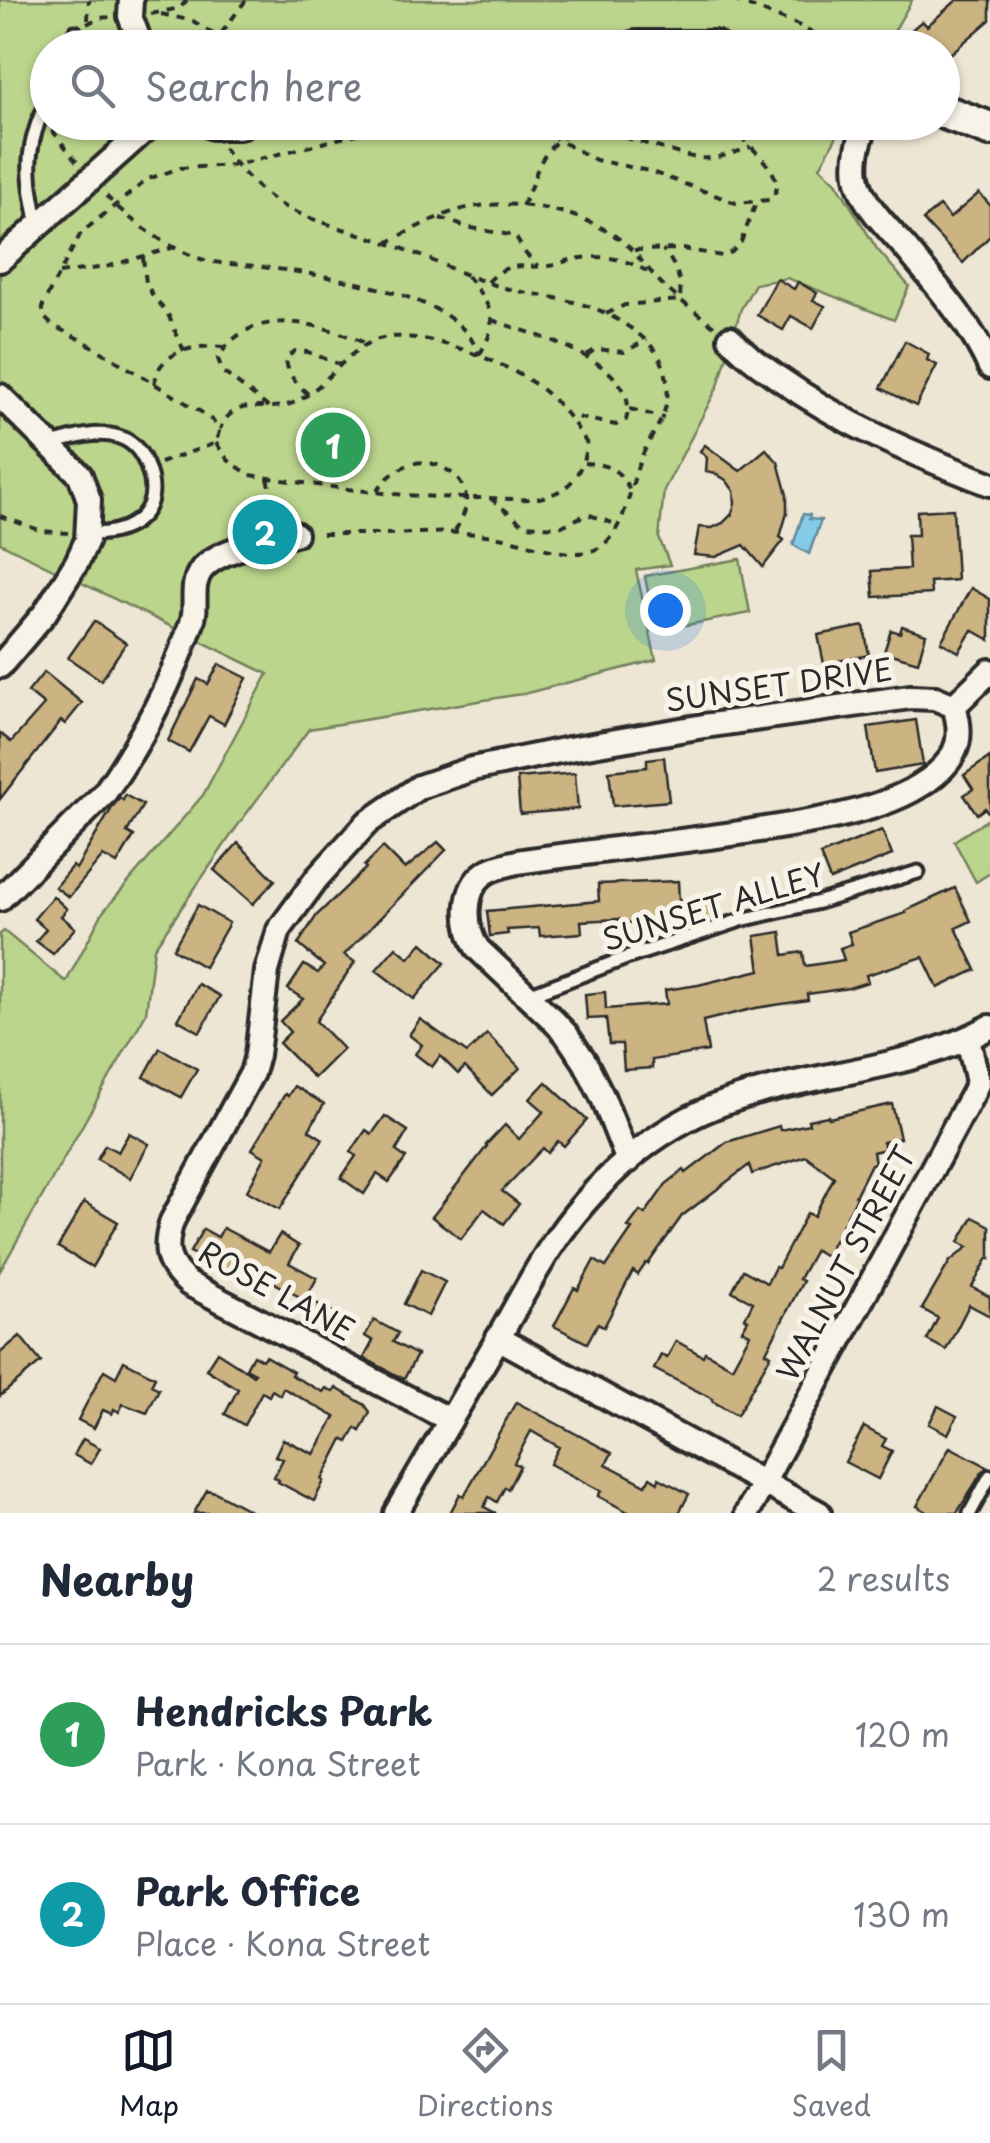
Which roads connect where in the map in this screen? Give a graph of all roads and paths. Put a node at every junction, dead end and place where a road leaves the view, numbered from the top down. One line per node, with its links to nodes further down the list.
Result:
1 (89, 0): 6 (path)
2 (131, 0): 7 (street)
3 (246, 0): 9 (path)
4 (733, 0): 10 (path)
5 (157, 14): 8 (path)
6 (87, 24)
7 (135, 30)
8 (207, 30)
9 (223, 30)
10 (807, 30)
11 (960, 117): 12 (street)
12 (989, 126)
13 (32, 140): 29 (lane)
14 (60, 140): 24 (path)
15 (134, 140): 24 (street)
16 (227, 140): 23 (path)
17 (336, 140): 23 (path)
18 (558, 140): 25 (path); 27 (path)
19 (637, 140): 22 (path)
20 (744, 140): 22 (path)
21 (860, 140): 52 (street)
22 (751, 147): 25 (path)
23 (236, 165): 26 (path); 30 (path)
24 (90, 179): 26 (path); 29 (street)
25 (756, 202): 32 (path)
26 (115, 204): 31 (path); 37 (path)
27 (522, 206): 28 (path); 33 (path)
28 (440, 218): 30 (path); 36 (path)
29 (38, 225): 35 (street)
30 (387, 243): 39 (path)
31 (175, 248): 34 (path); 49 (path)
32 (662, 249): 33 (path); 41 (path)
33 (632, 250): 38 (path)
34 (143, 258): 37 (path); 48 (path)
35 (0, 260)
36 (539, 266): 38 (path); 40 (path)
37 (60, 273): 53 (path)
38 (653, 274): 41 (path)
39 (466, 275): 40 (path); 43 (path)
40 (488, 282): 42 (path)
41 (680, 300): 42 (path); 44 (path)
42 (606, 314): 45 (path)
43 (492, 320): 49 (path); 50 (path)
44 (730, 338): 66 (street)
45 (647, 340): 50 (path); 59 (path)
46 (369, 344): 47 (path); 49 (path); 51 (path)
47 (224, 347): 48 (path); 56 (path)
48 (184, 351): 53 (path)
49 (479, 355): 58 (path)
50 (586, 356): 57 (path)
51 (341, 365): 54 (path); 54 (path)
52 (990, 367)
53 (154, 384): 60 (path)
54 (308, 394): 56 (path)
55 (0, 396): 62 (street)
56 (269, 407): 60 (path)
57 (629, 409): 58 (path); 59 (path)
58 (569, 416): 63 (path)
59 (664, 418): 68 (path)
60 (219, 431): 61 (path)
61 (216, 443): 64 (path); 65 (path)
62 (50, 444): 64 (lane); 74 (street)
63 (584, 463): 68 (path); 69 (path)
64 (148, 468): 74 (lane)
65 (268, 478): 67 (path); 75 (path)
66 (990, 484)
67 (377, 492): 70 (path); 70 (path)
68 (630, 492): 72 (path)
69 (490, 498): 70 (path); 72 (path)
70 (467, 499): 73 (path)
71 (0, 516): 74 (path)
72 (617, 525): 73 (path)
73 (455, 532): 75 (path)
74 (86, 534): 76 (street)
75 (295, 534): 80 (street)
76 (0, 666)
77 (990, 671): 78 (street)
78 (954, 706): 81 (street); 84 (street, SUNSET DRIVE)
79 (918, 872): 81 (lane, SUNSET ALLEY)
80 (0, 899)
81 (526, 996): 85 (street)
82 (990, 1027): 83 (street)
83 (968, 1039): 85 (street); 89 (street, WALNUT STREET)
84 (230, 1111): 87 (street, ROSE LANE)
85 (628, 1161): 86 (street)
86 (498, 1338): 87 (street); 89 (street)
87 (450, 1420): 90 (street)
88 (990, 1476): 93 (lane)
89 (763, 1483): 91 (street, WALNUT STREET); 92 (street)
90 (396, 1513)
91 (747, 1513)
92 (818, 1513)
93 (970, 1513)

